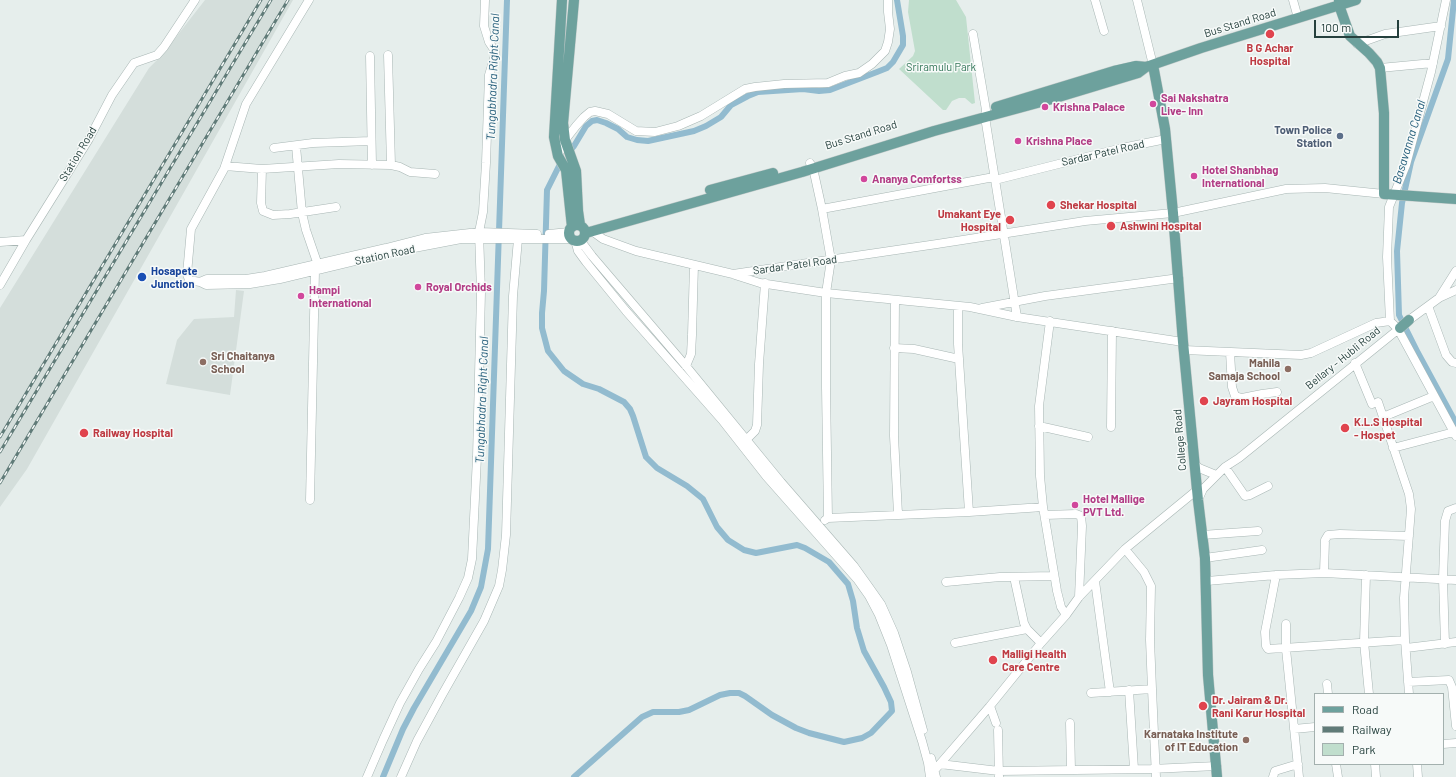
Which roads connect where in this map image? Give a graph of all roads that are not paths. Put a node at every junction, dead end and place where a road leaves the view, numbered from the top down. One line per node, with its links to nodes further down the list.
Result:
1 (195, 0): 49 (street, Station Road)
2 (309, 0): 32 (street, Station Road)
3 (485, 0): 47 (street)
4 (562, 0): 29 (main road)
5 (574, 0): 26 (main road)
6 (888, 0): 26 (street)
7 (1095, 0): 15 (street)
8 (1137, 0): 21 (street)
9 (1294, 0): 13 (street)
10 (1356, 0): 12 (main road, Bus Stand Road)
11 (1446, 0): 14 (street)
12 (1339, 3): 13 (main road, Bus Stand Road); 17 (main road)
13 (1298, 18): 21 (main road, Bus Stand Road)
14 (1441, 26): 17 (street); 20 (street)
15 (1104, 31)
16 (973, 34): 23 (street)
17 (1357, 44): 22 (main road)
18 (388, 55): 31 (street)
19 (370, 56): 25 (street)
20 (1433, 63): 22 (street); 39 (street)
21 (1149, 66): 23 (main road, Bus Stand Road); 24 (main road, College Road)
22 (1380, 68): 39 (main road)
23 (986, 114): 34 (main road, Bus Stand Road); 38 (street)
24 (1166, 139): 38 (street, Sardar Patel Road); 44 (main road, College Road)
25 (371, 141): 27 (street); 30 (street)
26 (566, 143): 29 (street); 36 (main road)
27 (296, 146): 28 (street); 33 (street)
28 (274, 148)
29 (559, 157): 36 (main road)
30 (372, 165): 31 (street); 33 (street)
31 (391, 165): 37 (street)
32 (225, 166): 35 (street); 53 (street, Station Road)
33 (297, 166): 35 (street); 43 (street)
34 (812, 166): 42 (street); 45 (main road, Bus Stand Road)
35 (262, 168): 43 (street)
36 (570, 169): 45 (main road)
37 (435, 174)
38 (994, 178): 42 (street, Sardar Patel Road); 46 (street)
39 (1392, 194): 40 (main road); 44 (street, Sardar Patel Road); 70 (street)
40 (1456, 199)
41 (336, 207): 43 (street)
42 (822, 209): 51 (street)
43 (302, 213): 53 (street)
44 (1173, 213): 46 (street, Sardar Patel Road); 56 (main road, College Road)
45 (579, 233): 48 (street); 52 (street, Sardar Patel Road); 79 (street); 154 (street)
46 (1003, 234): 51 (street, Sardar Patel Road); 63 (street)
47 (481, 235): 48 (street); 53 (street, Station Road); 157 (street)
48 (514, 237): 158 (street)
49 (26, 240): 50 (street); 58 (street, Station Road)
50 (0, 242)
51 (830, 260): 55 (street, Sardar Patel Road); 60 (street)
52 (694, 266): 55 (street, Sardar Patel Road); 79 (street)
53 (317, 268): 94 (street)
54 (1456, 270): 61 (street, Bellary - Hubli Road)
55 (733, 274): 57 (street)
56 (1179, 278): 63 (street); 73 (main road, College Road)
57 (765, 284): 60 (street); 87 (street)
58 (0, 285)
59 (1456, 290): 61 (street)
60 (826, 293): 62 (street); 100 (street)
61 (1439, 298): 65 (street, Bellary - Hubli Road)
62 (895, 300): 64 (street); 74 (street)
63 (1014, 302): 66 (street); 67 (street)
64 (958, 306): 66 (street); 76 (street)
65 (1428, 306): 68 (street, Bellary - Hubli Road); 78 (street)
66 (979, 308): 67 (street)
67 (1017, 317): 69 (street)
68 (1409, 320): 71 (main road, Bellary - Hubli Road)
69 (1050, 321): 72 (street); 83 (street)
70 (1390, 321): 71 (street); 75 (street)
71 (1399, 328): 77 (street, Bellary - Hubli Road); 81 (street)
72 (1112, 331): 73 (street); 84 (street)
73 (1184, 346): 75 (street); 89 (main road, College Road)
74 (894, 348): 76 (street); 99 (street)
75 (1230, 352): 80 (street)
76 (959, 359): 98 (street)
77 (1355, 363): 82 (street); 90 (street, Bellary - Hubli Road)
78 (1456, 363)
79 (686, 366): 87 (street)
80 (1277, 392)
81 (1434, 396): 82 (street); 85 (street)
82 (1383, 417): 88 (street)
83 (1039, 426): 86 (street); 97 (street)
84 (1111, 427)
85 (1455, 434): 88 (street)
86 (1088, 437)
87 (746, 439): 101 (street)
88 (1393, 448): 104 (street)
89 (1195, 464): 91 (street); 93 (main road, College Road)
90 (1225, 467): 91 (street, Bellary - Hubli Road); 92 (street)
91 (1216, 475): 95 (street, Bellary - Hubli Road)
92 (1268, 486)
93 (1197, 490): 95 (main road, College Road); 105 (street)
94 (310, 500)
95 (1198, 500): 103 (main road, College Road)
96 (1456, 508): 114 (street)
97 (1044, 511): 98 (street); 112 (street); 119 (street)
98 (969, 512): 99 (street)
99 (898, 514): 100 (street)
100 (828, 518): 101 (street)
101 (818, 524): 154 (street)
102 (1258, 531): 103 (street)
103 (1202, 534): 107 (main road, College Road)
104 (1409, 536): 108 (street); 113 (street)
105 (1125, 549): 116 (street); 132 (street)
106 (1262, 550): 107 (street)
107 (1205, 558): 117 (main road, College Road)
108 (1324, 573): 109 (street); 110 (street)
109 (1366, 574): 113 (street); 123 (street)
110 (1276, 575): 117 (street); 129 (street)
111 (1014, 576): 112 (street); 118 (street); 122 (street)
112 (1054, 576): 120 (street)
113 (1406, 578): 114 (street); 127 (street)
114 (1443, 579): 115 (street); 128 (street)
115 (1456, 580)
116 (1095, 581): 119 (street); 134 (street)
117 (1207, 581): 151 (main road, College Road)
118 (946, 582)
119 (1079, 597): 120 (street)
120 (1066, 615): 126 (street)
121 (1286, 624): 129 (street)
122 (1027, 629): 125 (street); 126 (street)
123 (1364, 642): 127 (street); 129 (street); 137 (street)
124 (1456, 642): 128 (street)
125 (955, 643)
126 (1040, 643): 140 (street)
127 (1406, 644): 128 (street); 130 (street)
128 (1445, 644)
129 (1286, 648): 144 (street)
130 (1408, 682): 138 (street); 139 (street)
131 (1327, 684): 136 (street)
132 (1152, 689): 133 (street); 155 (street)
133 (1129, 690): 134 (street); 152 (street)
134 (1110, 692): 135 (street)
135 (1091, 693)
136 (1328, 693)
137 (1369, 693)
138 (1409, 693)
139 (1455, 704): 142 (street)
140 (990, 706): 154 (street); 156 (street)
141 (1070, 723): 153 (street)
142 (1456, 726)
143 (1314, 727): 144 (street)
144 (1294, 729): 147 (street)
145 (1456, 743): 146 (street)
146 (1444, 744)
147 (1298, 764): 160 (street); 161 (street)
148 (1336, 765): 162 (street)
149 (1375, 765): 163 (street)
150 (1417, 765): 164 (street)
151 (1216, 766): 155 (street); 159 (main road, College Road)
152 (1134, 769): 153 (street); 155 (street)
153 (1071, 770): 156 (street)
154 (933, 773): 156 (street)
155 (1156, 773)
156 (999, 774)
157 (368, 777)
158 (401, 777)
159 (1217, 777)
160 (1273, 777)
161 (1299, 777)
162 (1338, 777)
163 (1376, 777)
164 (1418, 777)

